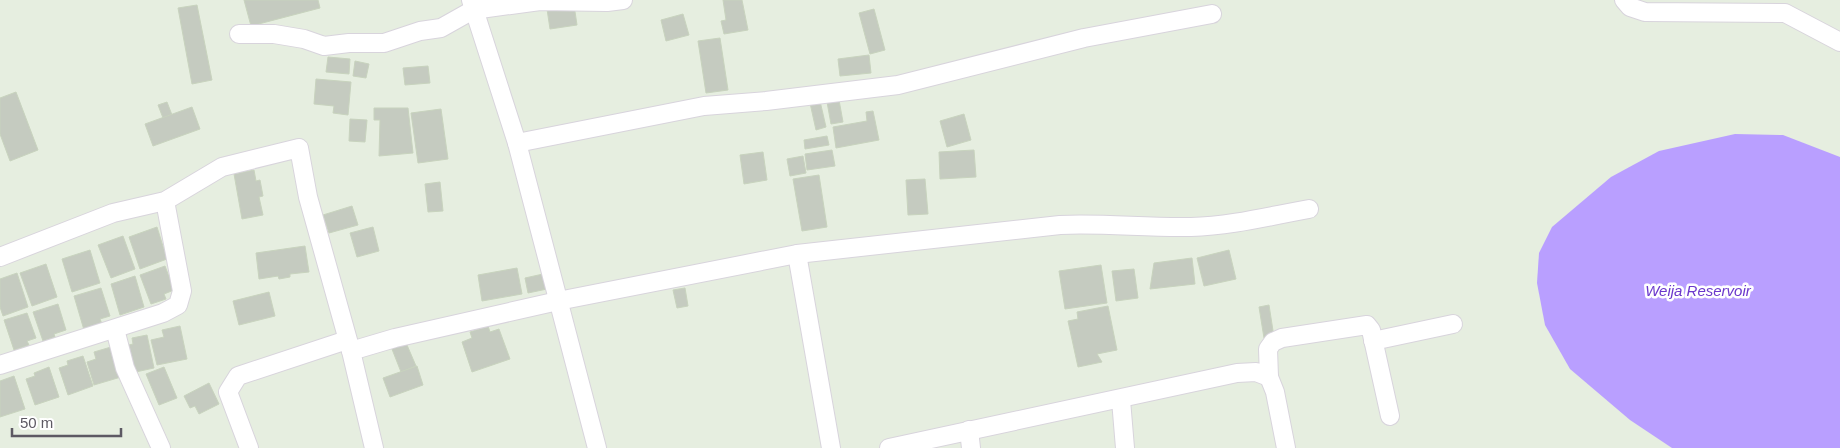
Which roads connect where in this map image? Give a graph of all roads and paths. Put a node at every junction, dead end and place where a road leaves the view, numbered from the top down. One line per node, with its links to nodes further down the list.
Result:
1 (623, 0): 3 (street)
2 (1624, 0): 4 (street)
3 (472, 5): 6 (street); 8 (street)
4 (1784, 6): 7 (street)
5 (1212, 14): 8 (street)
6 (239, 34)
7 (1840, 42)
8 (517, 143): 13 (street)
9 (165, 201): 12 (street); 15 (street); 17 (street)
10 (1309, 209): 11 (street)
11 (797, 254): 13 (street); 27 (street)
12 (0, 257)
13 (558, 300): 17 (street); 26 (street)
14 (1454, 324): 16 (street)
15 (115, 329): 18 (street); 23 (street)
16 (1373, 341): 19 (street); 21 (street)
17 (349, 346): 24 (street); 25 (street)
18 (0, 365)
19 (1269, 377): 20 (street); 31 (street)
20 (1121, 400): 22 (street); 30 (street)
21 (1390, 416)
22 (969, 430): 28 (street); 29 (street)
23 (160, 448)
24 (249, 448)
25 (374, 448)
26 (597, 448)
27 (831, 448)
28 (889, 448)
29 (971, 448)
30 (1126, 448)
31 (1286, 448)

